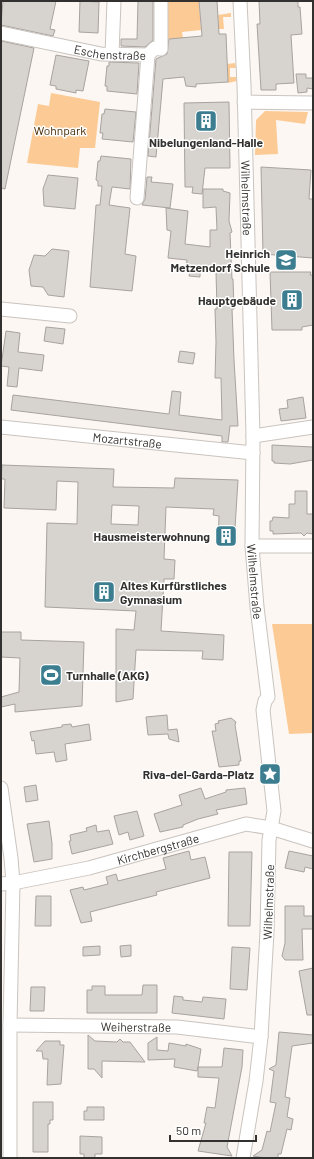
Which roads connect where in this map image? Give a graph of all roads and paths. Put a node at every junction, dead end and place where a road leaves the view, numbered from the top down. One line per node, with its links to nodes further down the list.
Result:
1 (114, 1): 5 (street)
2 (161, 1): 6 (street)
3 (240, 1): 7 (street, Wilhelmstraße)
4 (1, 33): 5 (street, Eschenstraße)
5 (112, 54): 6 (street, Eschenstraße)
6 (148, 55): 9 (street, Eschenstraße)
7 (244, 102): 8 (street); 14 (street, Wilhelmstraße)
8 (313, 103)
9 (137, 198)
10 (1, 309): 11 (street)
11 (70, 316)
12 (1, 427): 15 (street, Mozartstraße)
13 (313, 427): 14 (street)
14 (253, 436): 15 (street, Wilhelmstraße)
15 (253, 453): 16 (street, Wilhelmstraße)
16 (252, 546): 17 (street); 19 (street, Wilhelmstraße)
17 (313, 546)
18 (1, 788): 21 (street)
19 (271, 828): 20 (street, Kirchbergstraße); 21 (street, Kirchbergstraße); 23 (street, Wilhelmstraße)
20 (313, 841)
21 (7, 883): 22 (street)
22 (10, 1025): 23 (street, Weiherstraße); 24 (street)
23 (261, 1037): 25 (street, Wilhelmstraße)
24 (10, 1158)
25 (243, 1158)

